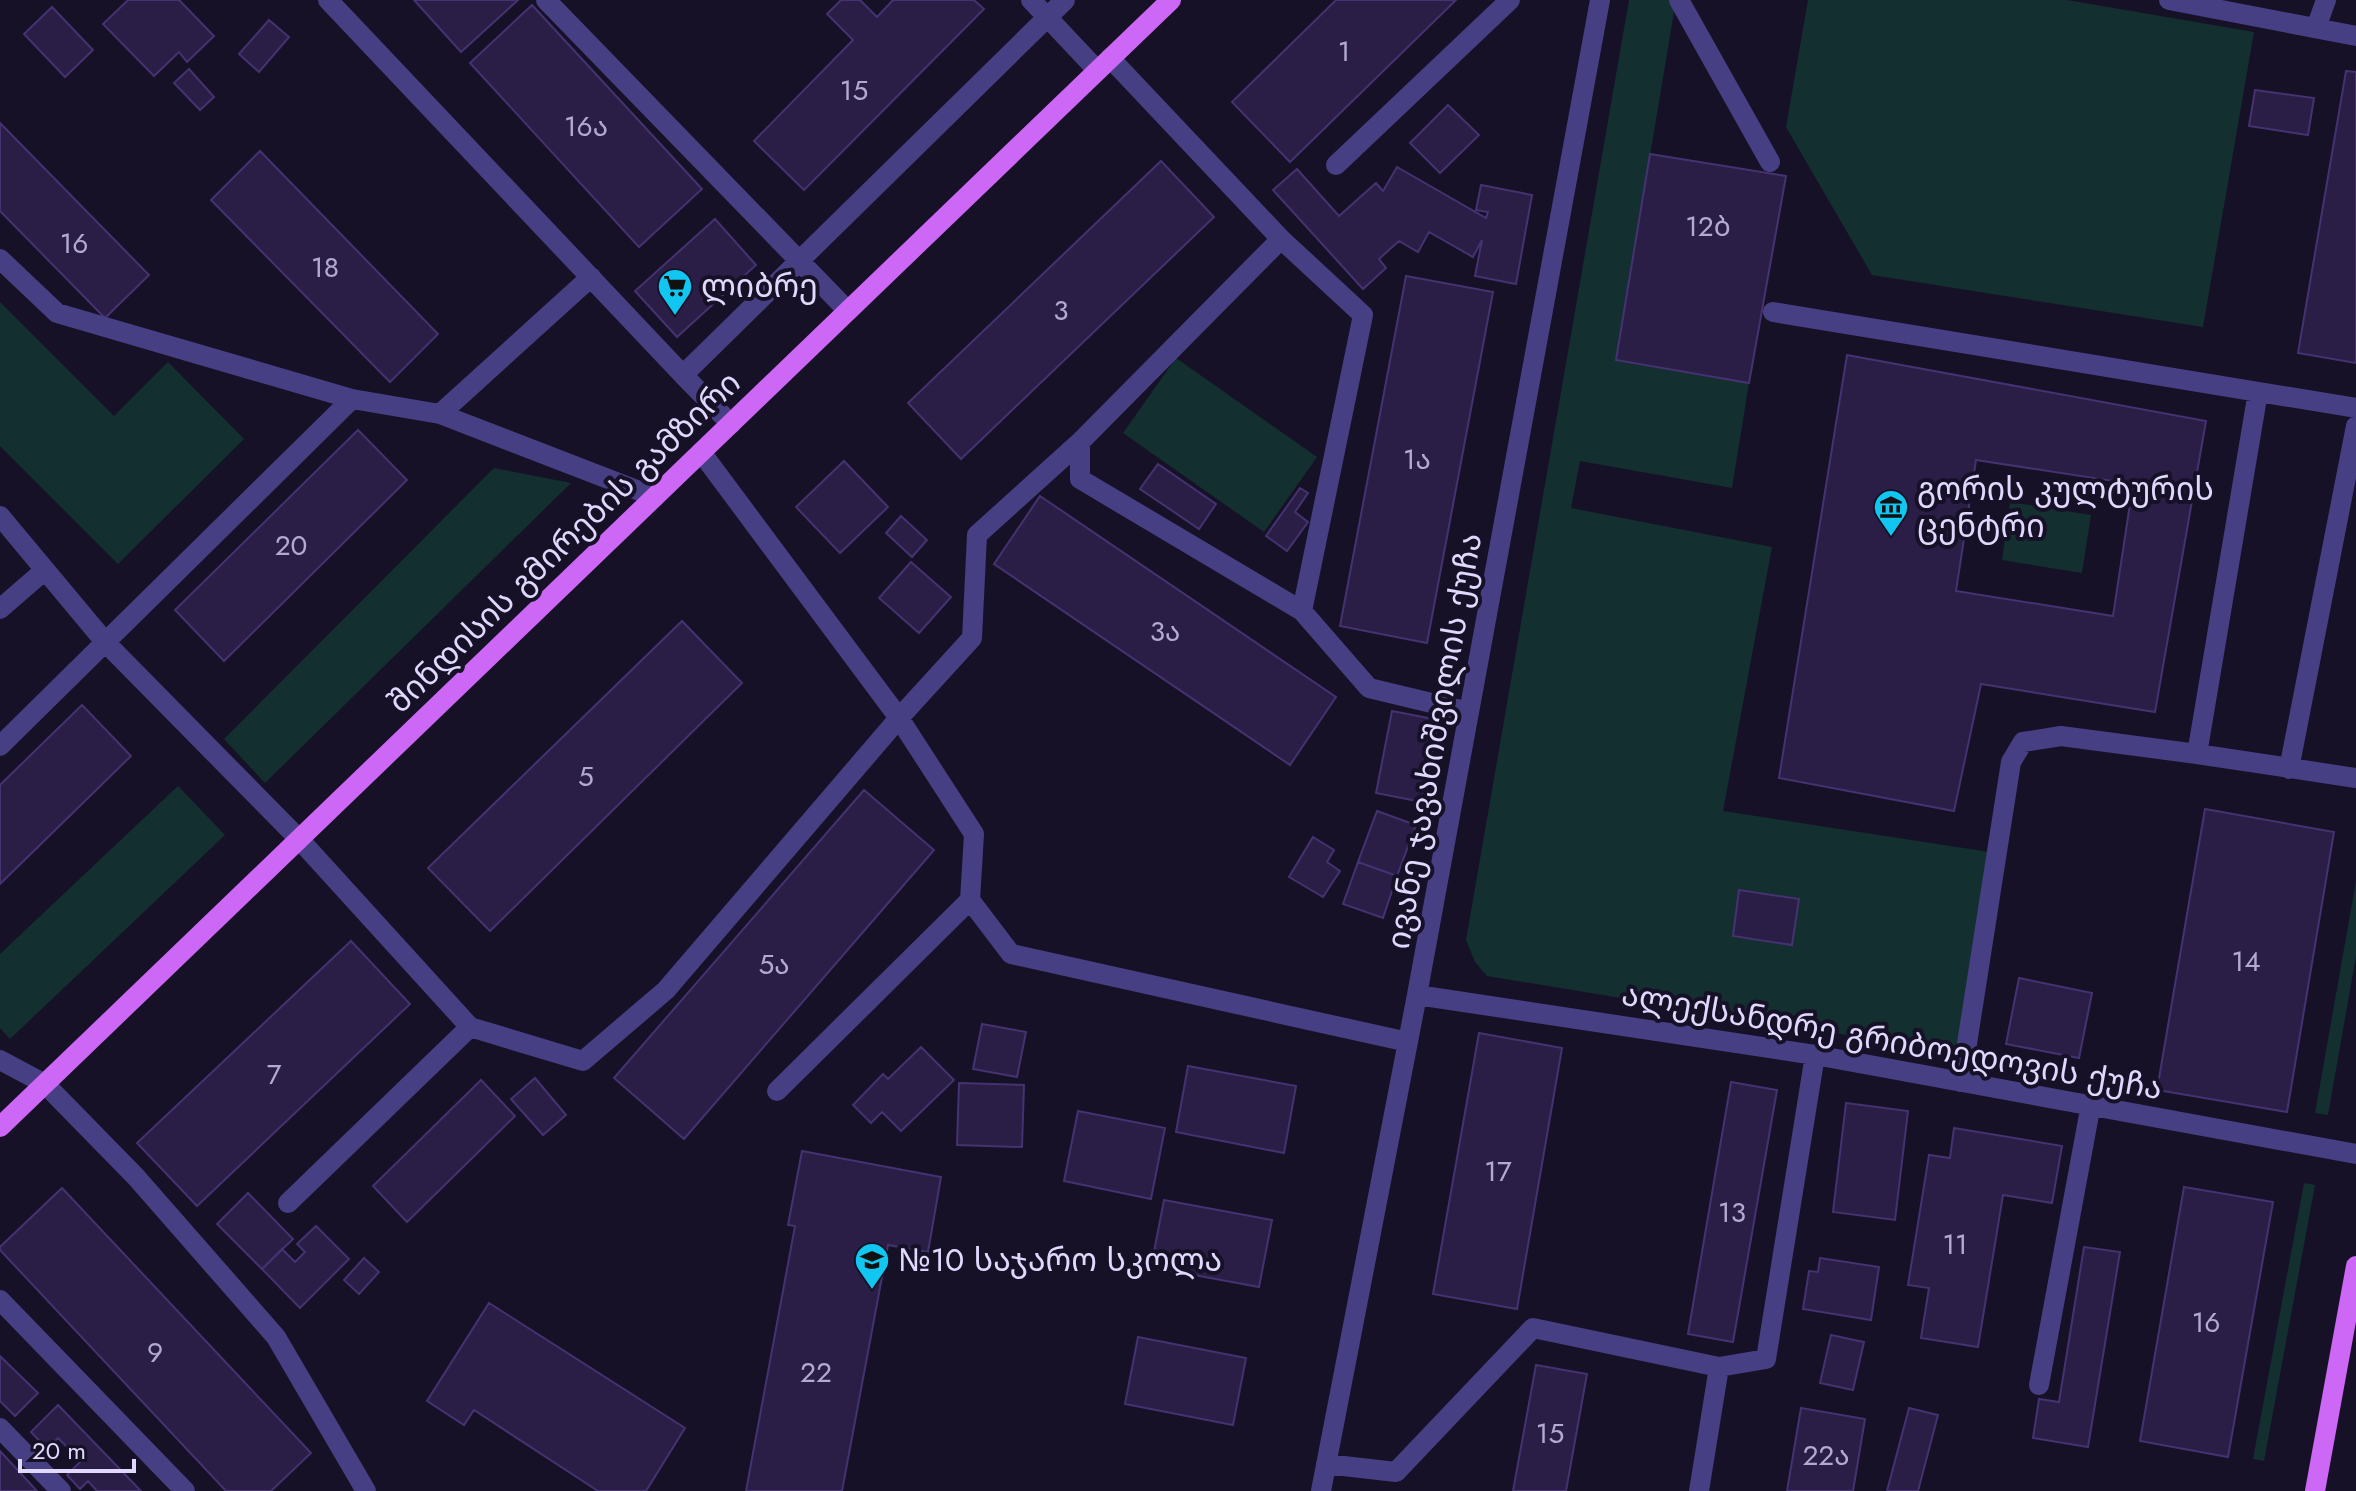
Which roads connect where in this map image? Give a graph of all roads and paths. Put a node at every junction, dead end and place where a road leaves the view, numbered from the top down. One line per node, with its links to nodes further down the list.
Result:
1 (328, 0): 20 (street)
2 (546, 0): 19 (street)
3 (1031, 0): 11 (street)
4 (1065, 0): 11 (street)
5 (1171, 0): 14 (main road, შინდისის გმირების გამზირი)
6 (1510, 0): 16 (street)
7 (1600, 0): 38 (street, ივანე ჯავახიშვილის ქუჩა)
8 (1679, 0): 15 (street)
9 (2169, 0): 12 (street)
10 (2326, 0): 12 (street)
11 (1047, 17): 14 (street); 19 (street)
12 (2316, 28): 13 (street)
13 (2356, 36)
14 (1104, 64): 17 (street); 21 (main road, შინდისის გმირების გამზირი)
15 (1770, 162)
16 (1336, 165)
17 (1281, 239): 30 (street); 36 (street)
18 (0, 259): 25 (street)
19 (799, 261): 21 (street); 23 (street)
20 (591, 277): 23 (street); 27 (street)
21 (848, 311): 28 (main road, შინდისის გმირების გამზირი)
22 (1773, 312): 24 (street)
23 (683, 375): 28 (street)
24 (2258, 392): 26 (street); 41 (street)
25 (352, 399): 27 (street); 37 (street)
26 (2356, 408)
27 (440, 414): 32 (street)
28 (731, 424): 31 (main road, შინდისის გმირების გამზირი)
29 (2356, 426): 42 (street)
30 (1080, 442): 36 (street); 39 (street)
31 (701, 452): 32 (main road, შინდისის გმირების გამზირი); 39 (street)
32 (655, 497): 44 (main road, შინდისის გმირების გამზირი)
33 (0, 516): 34 (street)
34 (45, 570): 35 (street); 37 (street)
35 (0, 609)
36 (1302, 611): 38 (street)
37 (106, 643): 40 (street); 44 (street)
38 (1469, 712): 46 (street, ივანე ჯავახიშვილის ქუჩა)
39 (899, 718): 45 (street); 47 (street)
40 (0, 746)
41 (2197, 754): 42 (street); 51 (street)
42 (2289, 769): 43 (street)
43 (2356, 778)
44 (299, 839): 47 (street); 52 (main road, შინდისის გმირების გამზირი)
45 (970, 900): 48 (street); 53 (street)
46 (1417, 995): 48 (street, ივანე ჯავახიშვილის ქუჩა); 49 (street, ალექსანდრე გრიბოედოვის ქუჩა)
47 (470, 1027): 57 (street)
48 (1408, 1042): 63 (street, ივანე ჯავახიშვილის ქუჩა)
49 (1815, 1055): 51 (street, ალექსანდრე გრიბოედოვის ქუჩა); 60 (street)
50 (0, 1060): 52 (street)
51 (1961, 1082): 54 (street, ალექსანდრე გრიბოედოვის ქუჩა)
52 (45, 1084): 55 (main road, შინდისის გმირების გამზირი); 66 (street)
53 (777, 1091)
54 (2091, 1104): 56 (street, ალექსანდრე გრიბოედოვის ქუჩა); 61 (street)
55 (0, 1127)
56 (2356, 1154)
57 (288, 1203)
58 (2356, 1266): 69 (main road)
59 (0, 1300): 65 (street)
60 (1719, 1367): 63 (street); 68 (street)
61 (2039, 1385)
62 (0, 1428): 64 (street)
63 (1326, 1464): 67 (street, ივანე ჯავახიშვილის ქუჩა)
64 (61, 1491)
65 (185, 1491)
66 (366, 1491)
67 (1321, 1491)
68 (1699, 1491)
69 (2315, 1491)

